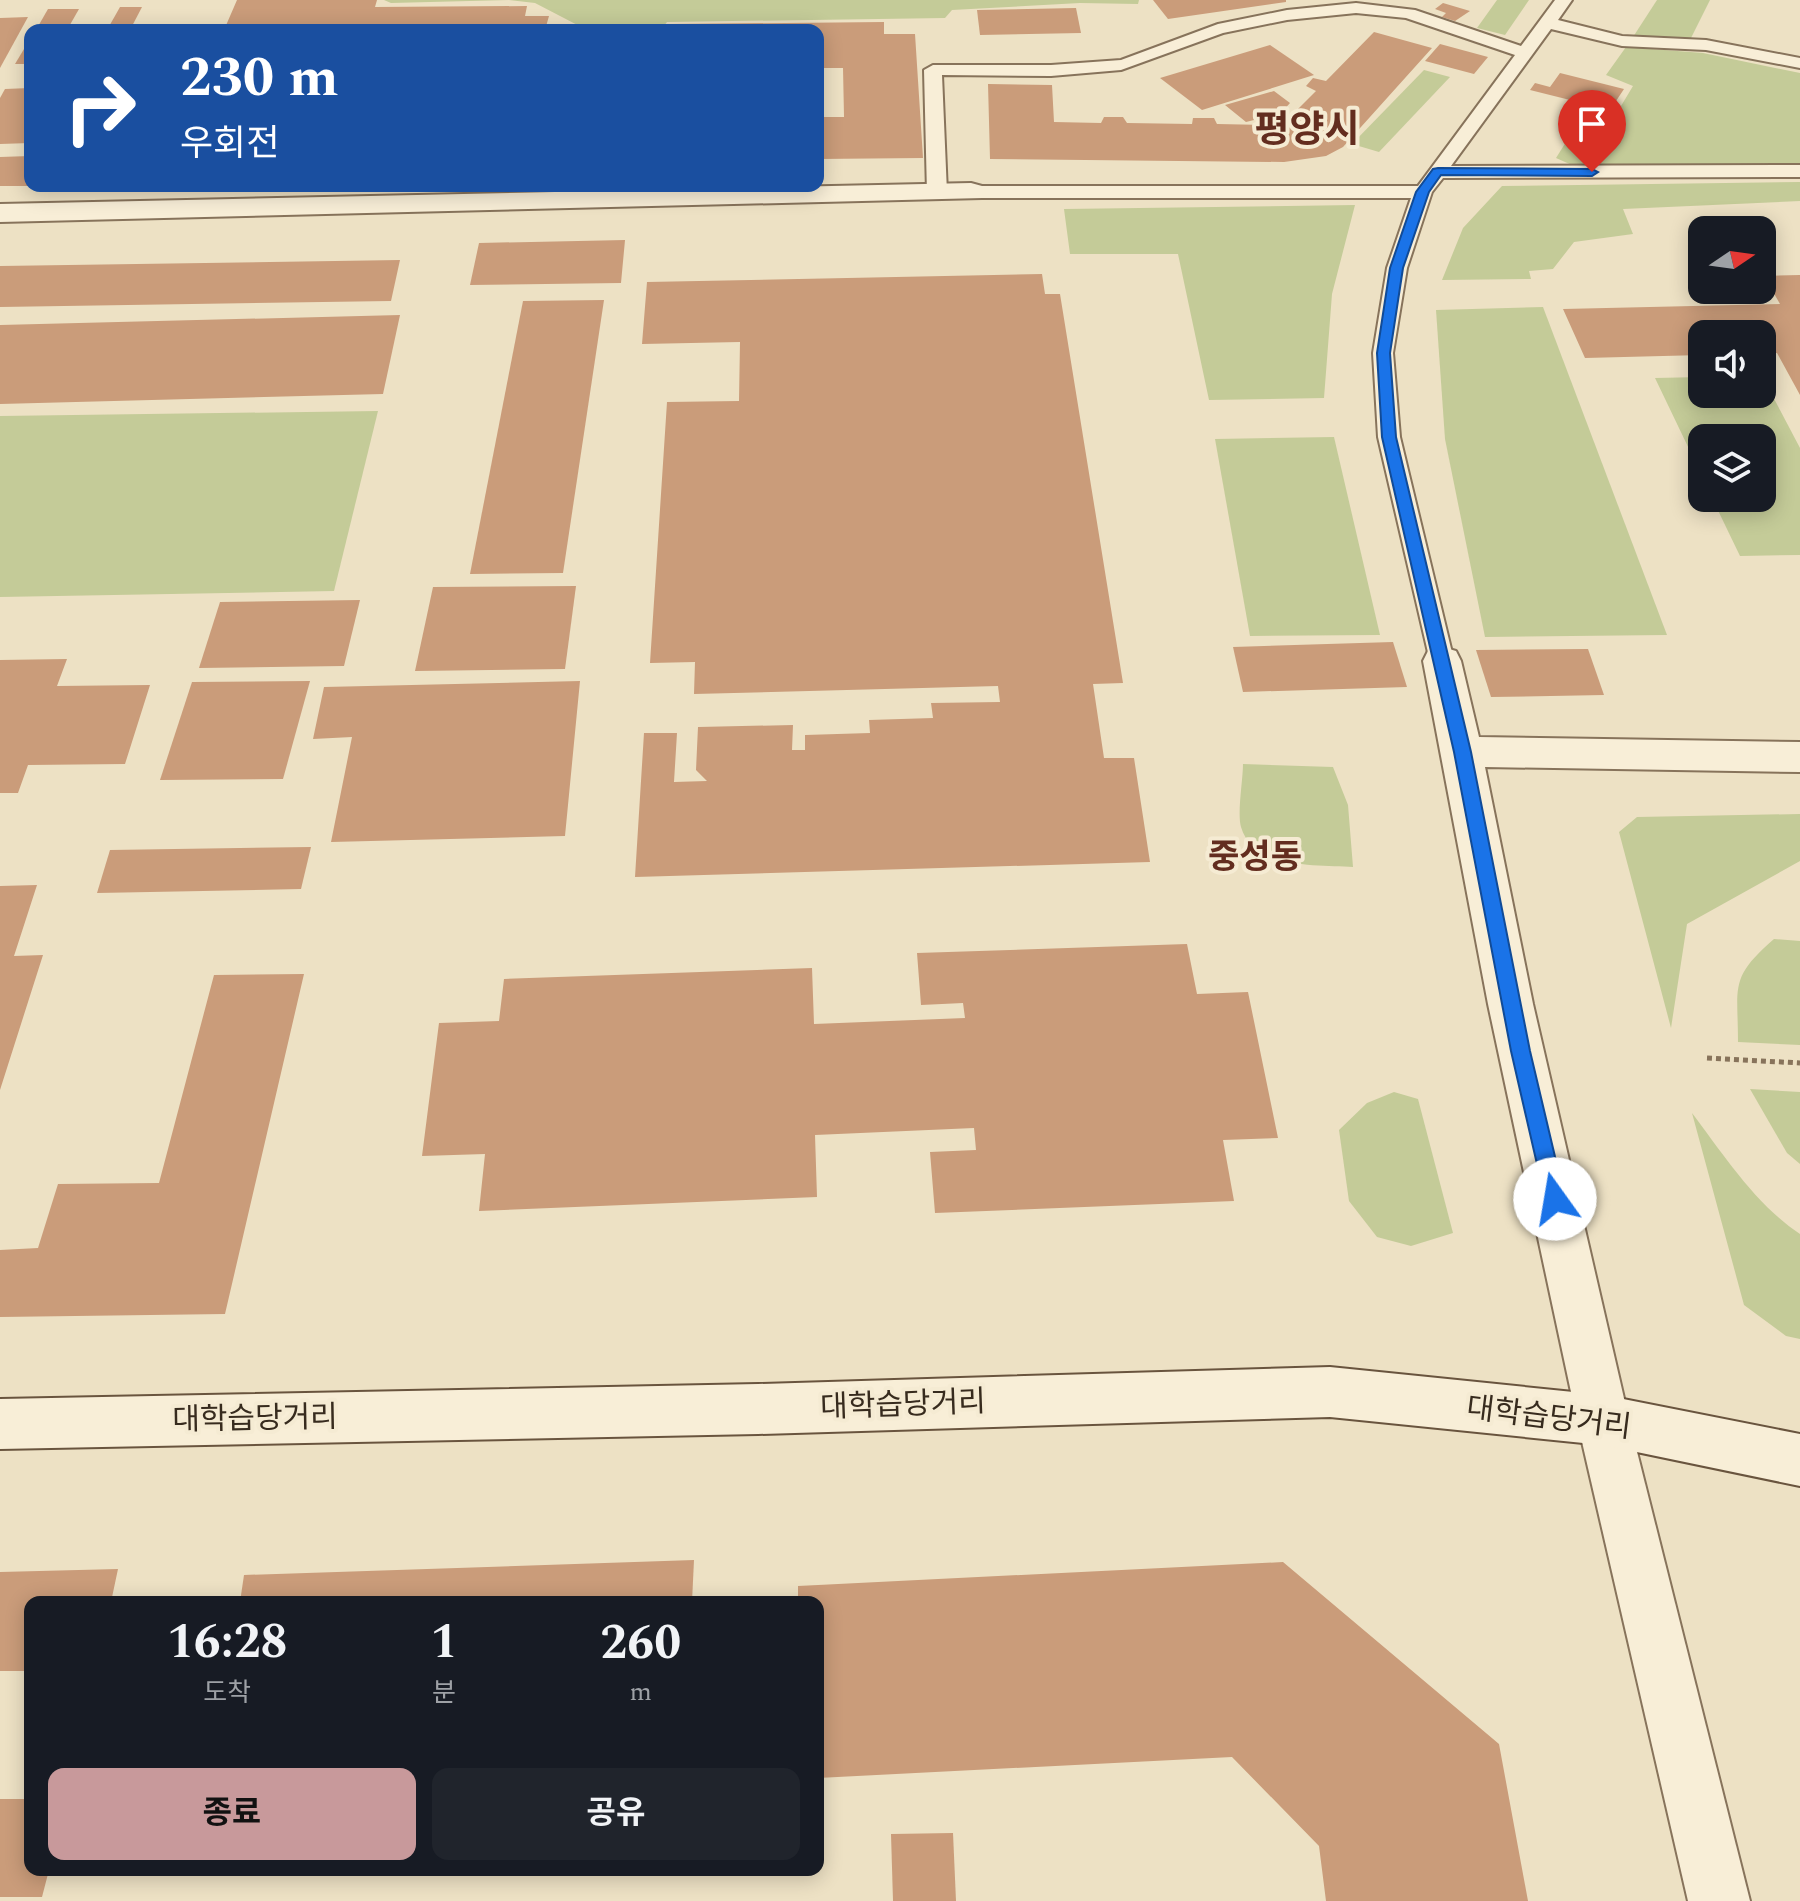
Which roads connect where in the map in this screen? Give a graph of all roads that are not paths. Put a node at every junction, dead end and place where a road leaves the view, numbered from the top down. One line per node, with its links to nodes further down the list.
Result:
1 (1564, 0): 2 (lane)
2 (1547, 23): 3 (lane); 4 (lane)
3 (1525, 53): 6 (lane); 9 (lane)
4 (1800, 63)
5 (1800, 171): 6 (lane)
6 (1438, 172): 8 (lane)
7 (971, 192): 8 (lane); 9 (street)
8 (1423, 192): 11 (lane)
9 (937, 193): 10 (street)
10 (0, 213)
11 (1442, 661): 12 (street)
12 (1463, 752): 13 (street); 14 (street)
13 (1800, 757)
14 (1603, 1420): 15 (street, 대학습당거리); 16 (street, 대학습당거리); 17 (street)
15 (0, 1424)
16 (1800, 1460)
17 (1719, 1901)

